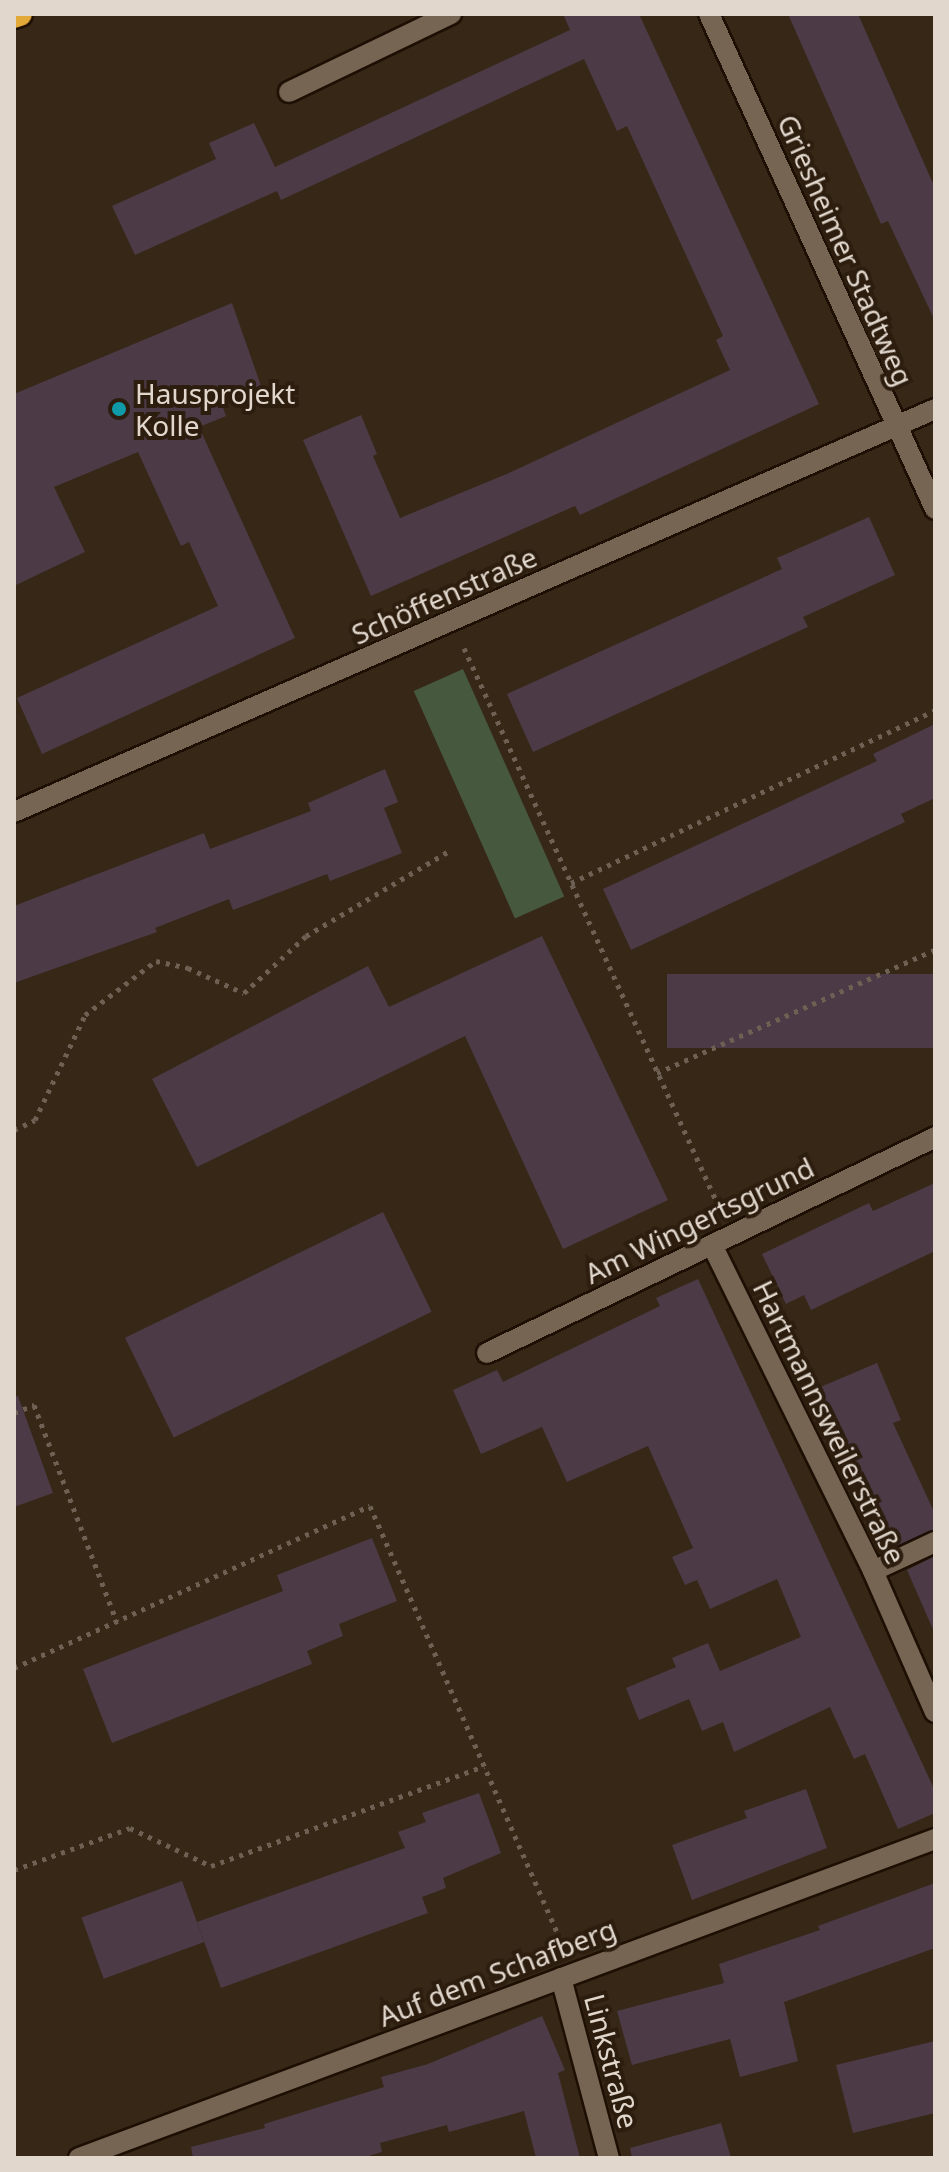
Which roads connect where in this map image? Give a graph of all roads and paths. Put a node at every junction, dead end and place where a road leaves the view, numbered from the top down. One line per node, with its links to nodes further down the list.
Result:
1 (20, 14): 4 (highway)
2 (451, 14): 5 (street)
3 (709, 14): 7 (street, Griesheimer Stadtweg)
4 (14, 16)
5 (289, 92)
6 (935, 409): 7 (street, Schöffenstraße)
7 (895, 427): 8 (street, Griesheimer Stadtweg); 9 (street, Schöffenstraße)
8 (935, 509)
9 (452, 622): 11 (street, Schöffenstraße); 13 (path)
10 (935, 710): 13 (path)
11 (14, 812)
12 (449, 851): 16 (path)
13 (571, 883): 15 (path)
14 (935, 950): 15 (path)
15 (657, 1073): 18 (path)
16 (14, 1130)
17 (935, 1137): 18 (street, Am Wingertsgrund)
18 (731, 1235): 19 (street, Am Wingertsgrund)
19 (712, 1245): 20 (street, Am Wingertsgrund); 23 (street, Hartmannsweilerstraße)
20 (487, 1353)
21 (14, 1413): 24 (path)
22 (935, 1542): 23 (street)
23 (873, 1571): 26 (street, Hartmannsweilerstraße)
24 (117, 1622): 25 (path); 27 (path)
25 (14, 1668)
26 (935, 1712)
27 (484, 1766): 29 (path); 30 (path)
28 (935, 1839): 30 (street, Auf dem Schafberg)
29 (14, 1870)
30 (568, 1974): 31 (street, Auf dem Schafberg); 32 (street, Linkstraße)
31 (79, 2158)
32 (609, 2158)

